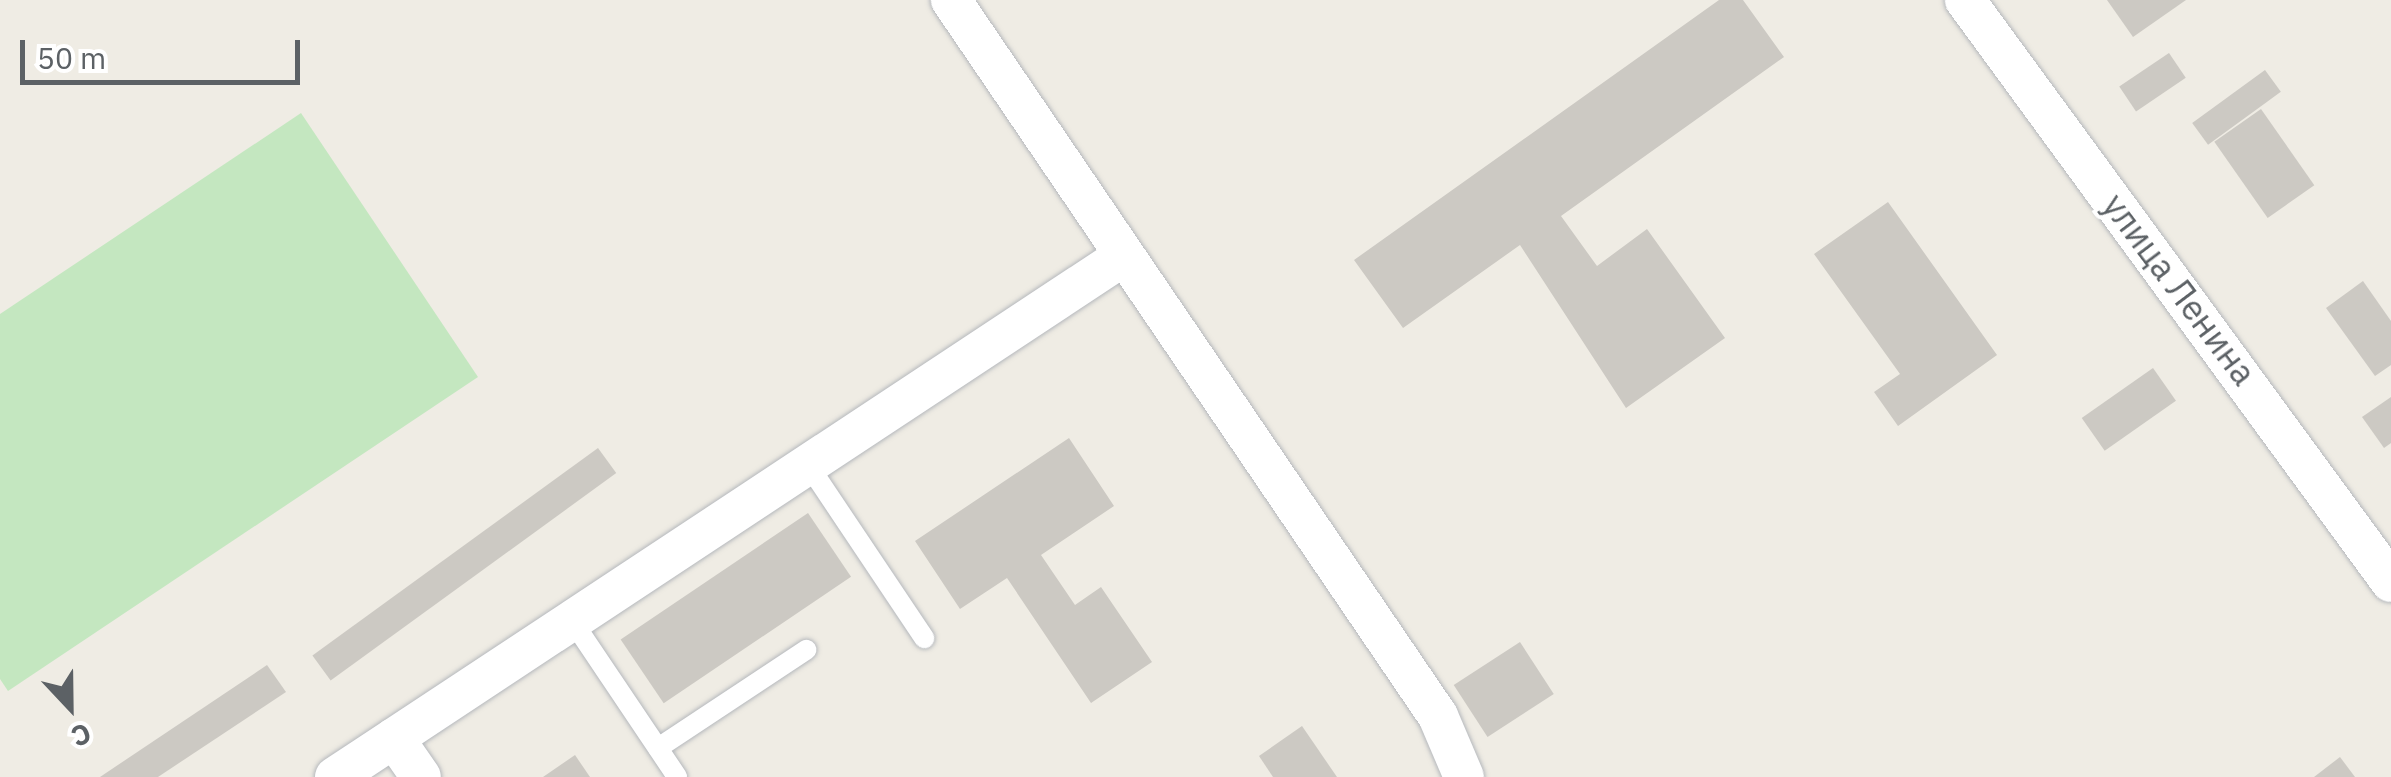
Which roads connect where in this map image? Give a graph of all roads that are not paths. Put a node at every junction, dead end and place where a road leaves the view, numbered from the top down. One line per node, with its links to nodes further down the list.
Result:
1 (951, 0): 3 (street)
2 (1965, 0): 5 (street, улица Ленина)
3 (1119, 259): 4 (street); 14 (street)
4 (808, 463): 6 (street); 7 (lane)
5 (2391, 582)
6 (571, 619): 9 (street); 10 (lane)
7 (924, 638)
8 (806, 650): 10 (lane)
9 (394, 738): 11 (street); 12 (street)
10 (658, 748): 13 (lane)
11 (335, 777)
12 (422, 777)
13 (677, 777)
14 (1464, 777)

